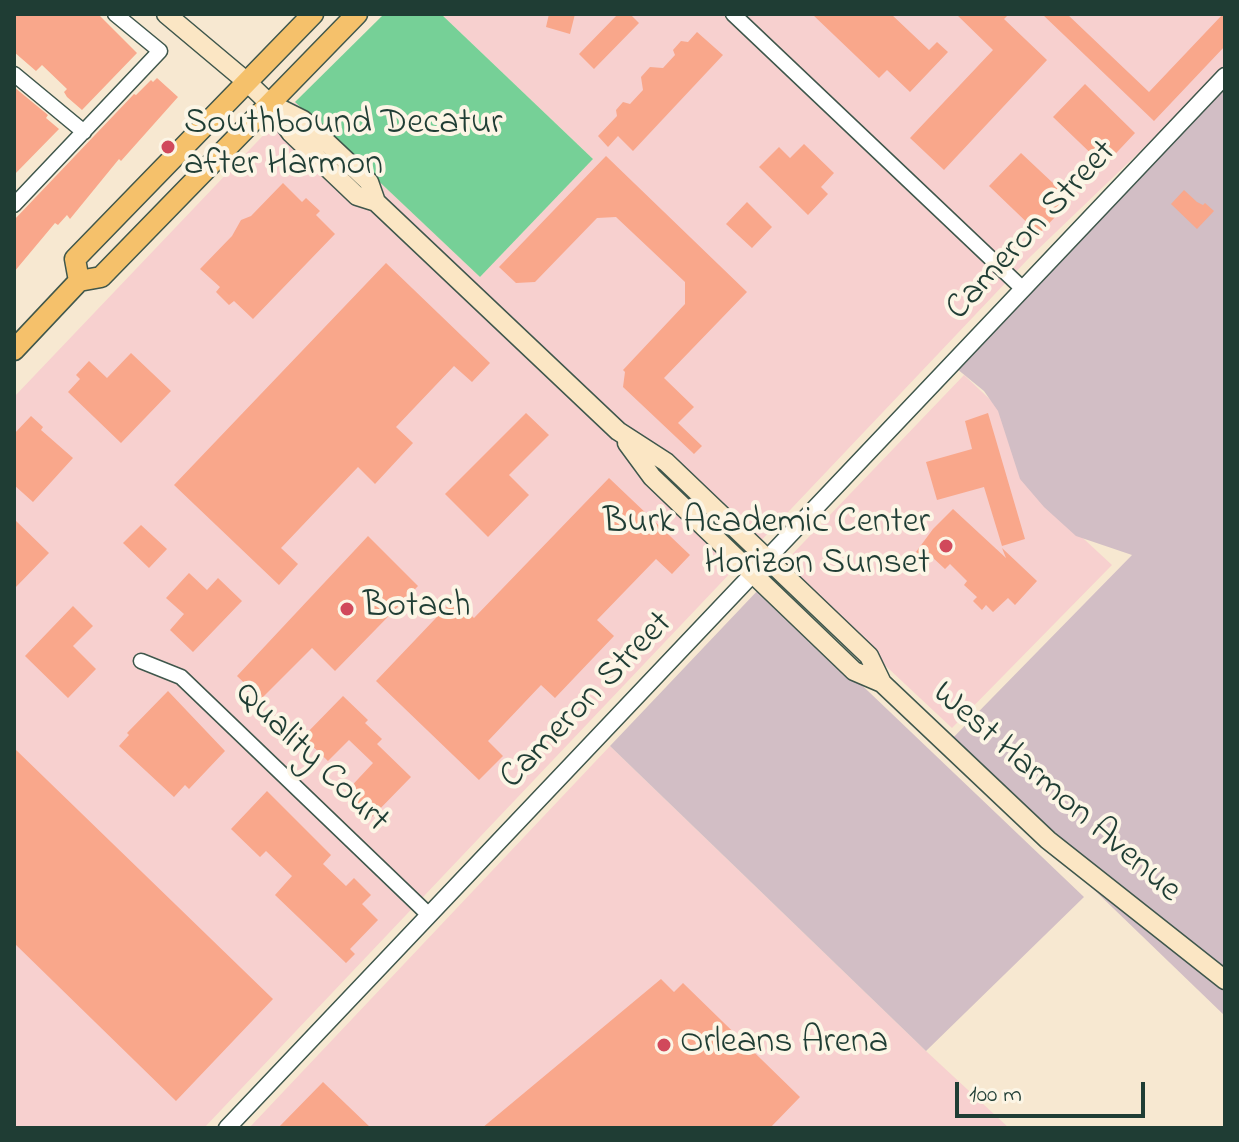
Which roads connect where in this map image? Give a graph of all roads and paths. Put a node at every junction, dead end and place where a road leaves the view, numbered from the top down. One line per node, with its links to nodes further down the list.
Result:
1 (115, 14): 10 (street)
2 (166, 14): 8 (main road, West Harmon Avenue)
3 (313, 14): 8 (main road)
4 (357, 14): 9 (main road)
5 (733, 14): 13 (street)
6 (14, 74): 10 (street)
7 (1225, 76): 13 (street, Cameron Street)
8 (247, 82): 9 (main road, West Harmon Avenue); 12 (main road)
9 (270, 104): 12 (main road); 15 (main road, West Harmon Avenue)
10 (84, 132): 11 (street)
11 (14, 205)
12 (79, 281): 14 (main road)
13 (1023, 289): 16 (street, Cameron Street)
14 (14, 350)
15 (618, 431): 16 (main road, West Harmon Avenue); 17 (main road, West Harmon Avenue)
16 (767, 558): 17 (street, Cameron Street); 19 (main road, West Harmon Avenue)
17 (754, 574): 19 (main road, West Harmon Avenue); 20 (street, Cameron Street)
18 (141, 661): 20 (street, Quality Court)
19 (882, 683): 21 (main road, West Harmon Avenue)
20 (429, 915): 22 (street, Cameron Street)
21 (1225, 980)
22 (227, 1128)

